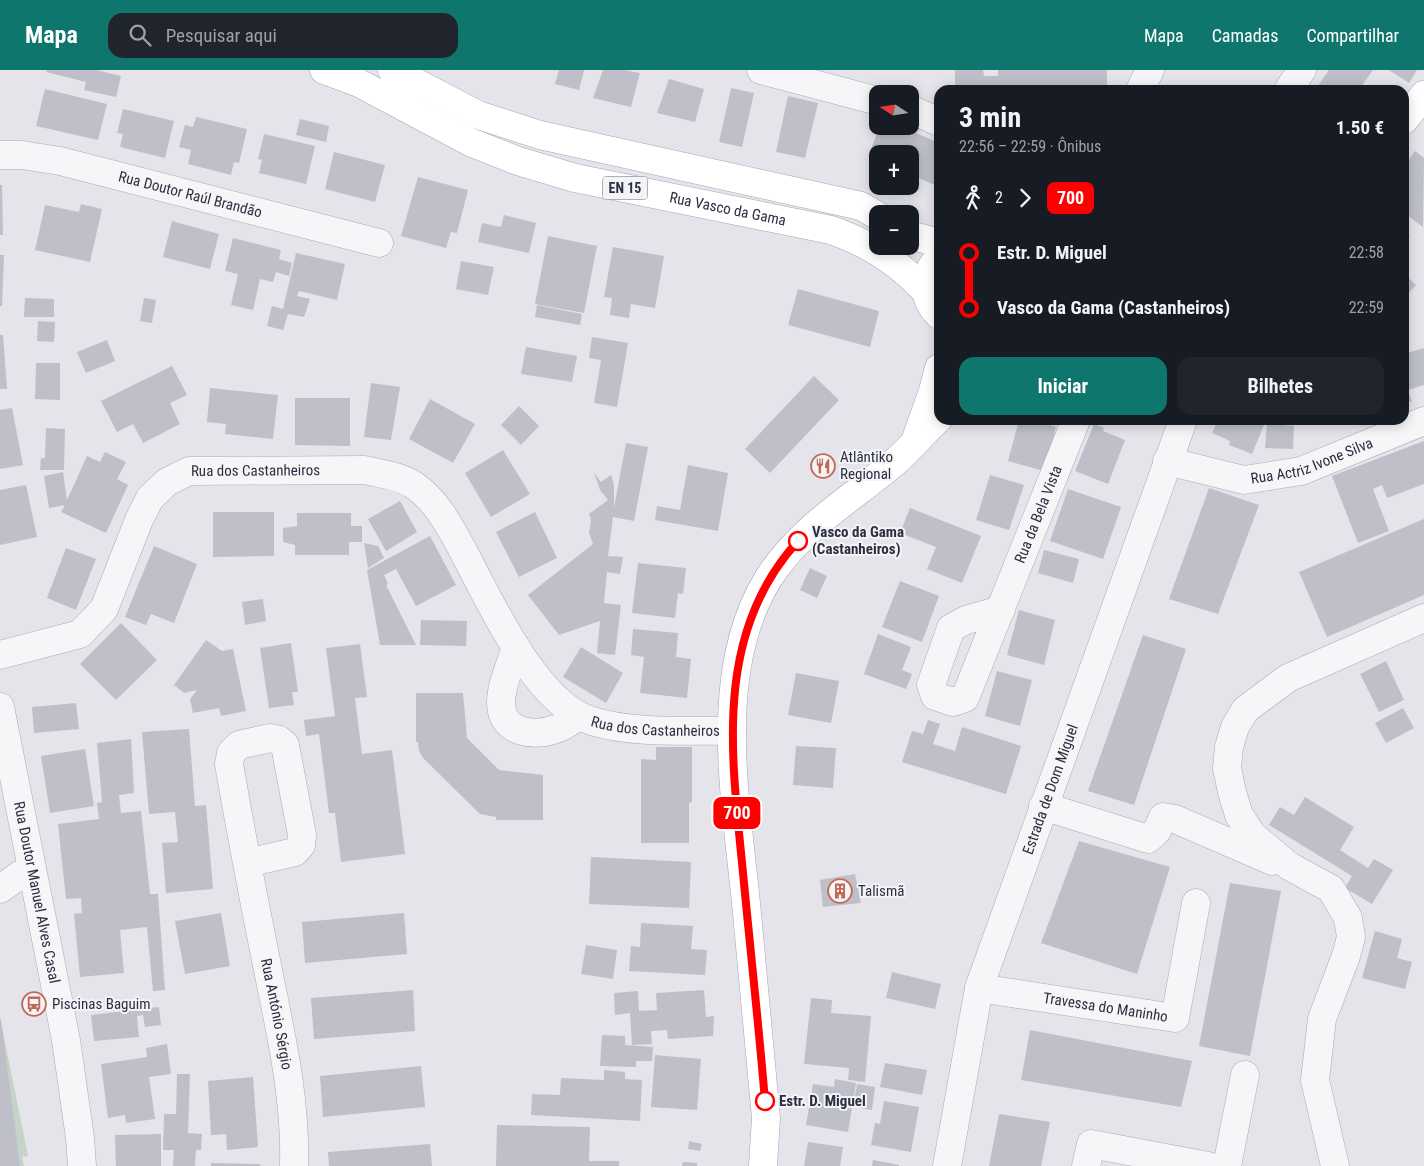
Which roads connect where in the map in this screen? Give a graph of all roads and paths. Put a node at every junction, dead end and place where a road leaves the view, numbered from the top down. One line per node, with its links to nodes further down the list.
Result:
1 (324, 70): 19 (main road, Rua Vasco da Gama / EN 15)
2 (392, 70): 14 (main road, Rua Vasco da Gama / EN 15)
3 (761, 70): 9 (street)
4 (1150, 70): 6 (street)
5 (1302, 70): 7 (street)
6 (1142, 85)
7 (1292, 85)
8 (1424, 95): 11 (main road)
9 (869, 99)
10 (919, 113): 12 (street)
11 (1409, 114)
12 (934, 120)
13 (0, 155): 17 (street, Rua Doutor Raúl Brandão)
14 (869, 211)
15 (919, 237): 16 (main road)
16 (934, 242)
17 (379, 243)
18 (934, 264): 19 (main road)
19 (932, 303)
20 (934, 392): 25 (main road)
21 (1424, 421): 26 (street, Rua Actriz Ivone Silva)
22 (934, 423): 25 (main road)
23 (1074, 425): 27 (street, Rua da Bela Vista)
24 (1181, 425): 26 (street, Estrada de Dom Miguel)
25 (916, 440): 33 (main road)
26 (1166, 461): 34 (street, Estrada de Dom Miguel)
27 (1001, 610)
28 (1424, 618): 36 (street)
29 (516, 647): 30 (street, Rua dos Castanheiros); 32 (street, Rua dos Castanheiros); 32 (street, Rua dos Castanheiros)
30 (0, 655)
31 (0, 707): 37 (street, Rua Doutor Manuel Alves Casal)
32 (579, 716): 33 (street, Rua dos Castanheiros)
33 (732, 731): 44 (main road)
34 (1043, 806): 36 (street); 40 (street, Estrada de Dom Miguel)
35 (247, 863): 43 (street, Rua António Sérgio)
36 (1289, 866): 49 (street)
37 (32, 869): 38 (street); 42 (street, Rua Doutor Manuel Alves Casal)
38 (0, 889)
39 (1196, 903): 40 (street, Travessa do Maninho)
40 (979, 988): 45 (street, Estrada de Dom Miguel)
41 (1245, 1075): 48 (street)
42 (82, 1166)
43 (294, 1166)
44 (763, 1166)
45 (947, 1166)
46 (1086, 1166): 47 (street)
47 (1208, 1166)
48 (1227, 1166)
49 (1335, 1166)

